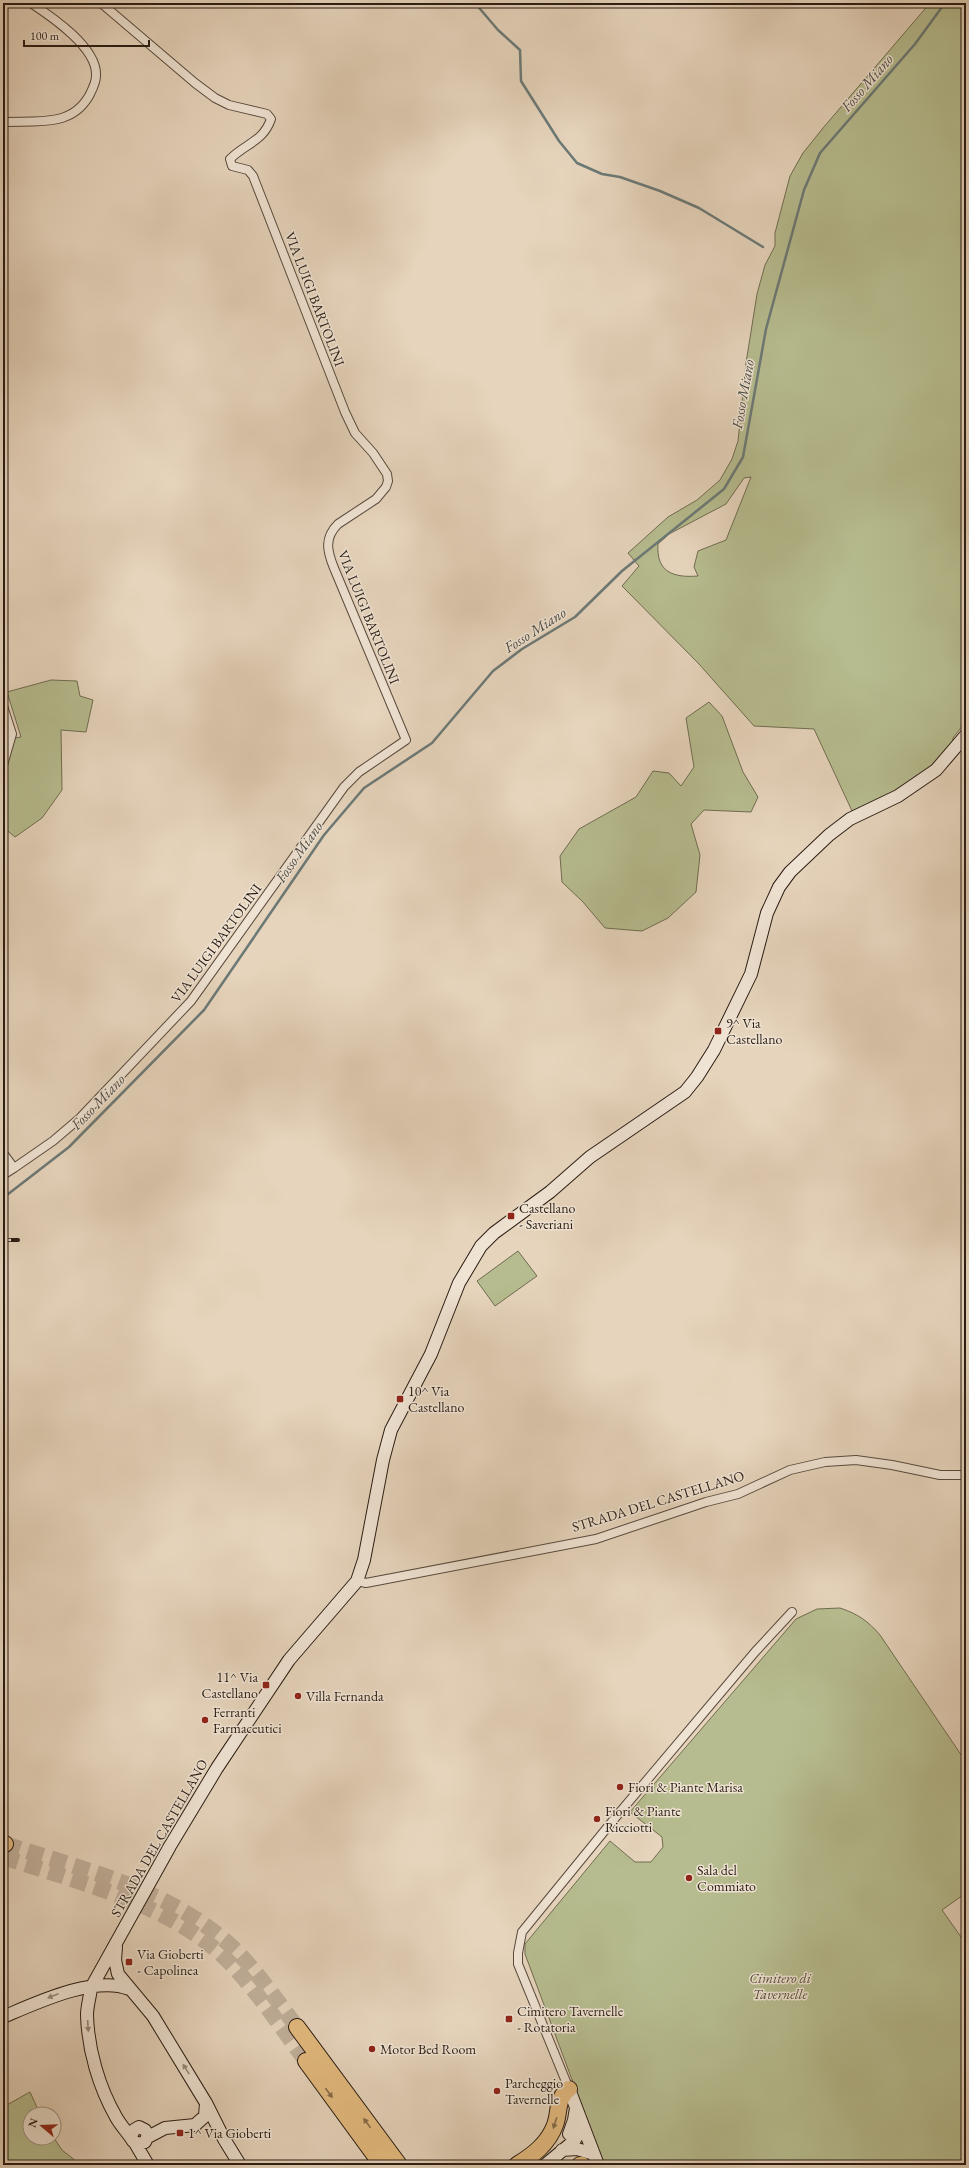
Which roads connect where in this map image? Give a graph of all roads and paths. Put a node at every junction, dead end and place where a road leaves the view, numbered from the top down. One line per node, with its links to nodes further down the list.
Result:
1 (31, 3): 3 (street)
2 (101, 3): 8 (street, VIA LUIGI BARTOLINI)
3 (3, 122)
4 (3, 706): 6 (street)
5 (966, 735): 11 (street, STRADA DEL CASTELLANO)
6 (3, 765)
7 (3, 1153): 8 (street)
8 (14, 1168): 9 (street)
9 (3, 1175)
10 (966, 1475): 11 (street, STRADA DEL CASTELLANO)
11 (357, 1581): 13 (street, STRADA DEL CASTELLANO)
12 (792, 1612): 19 (street)
13 (117, 1942): 14 (street, STRADA DEL CASTELLANO); 15 (street)
14 (91, 1988): 15 (street); 16 (street, one-way to 16); 24 (street, STRADA DEL CASTELLANO, one-way to 24)
15 (130, 1990): 20 (street, one-way to 15)
16 (3, 2017)
17 (297, 2027): 27 (highway, one-way to 17)
18 (306, 2061): 27 (highway, one-way to 27)
19 (569, 2089): 21 (street); 31 (highway, one-way to 31)
20 (206, 2103): 24 (street); 29 (street)
21 (576, 2106): 22 (street); 23 (street)
22 (583, 2127): 23 (street); 25 (street); 26 (street)
23 (569, 2134): 25 (street)
24 (140, 2139): 28 (street, STRADA DEL CASTELLANO)
25 (553, 2158): 26 (street)
26 (596, 2159)
27 (390, 2161): 30 (highway)
28 (148, 2165)
29 (240, 2165)
30 (406, 2165)
31 (516, 2165)

